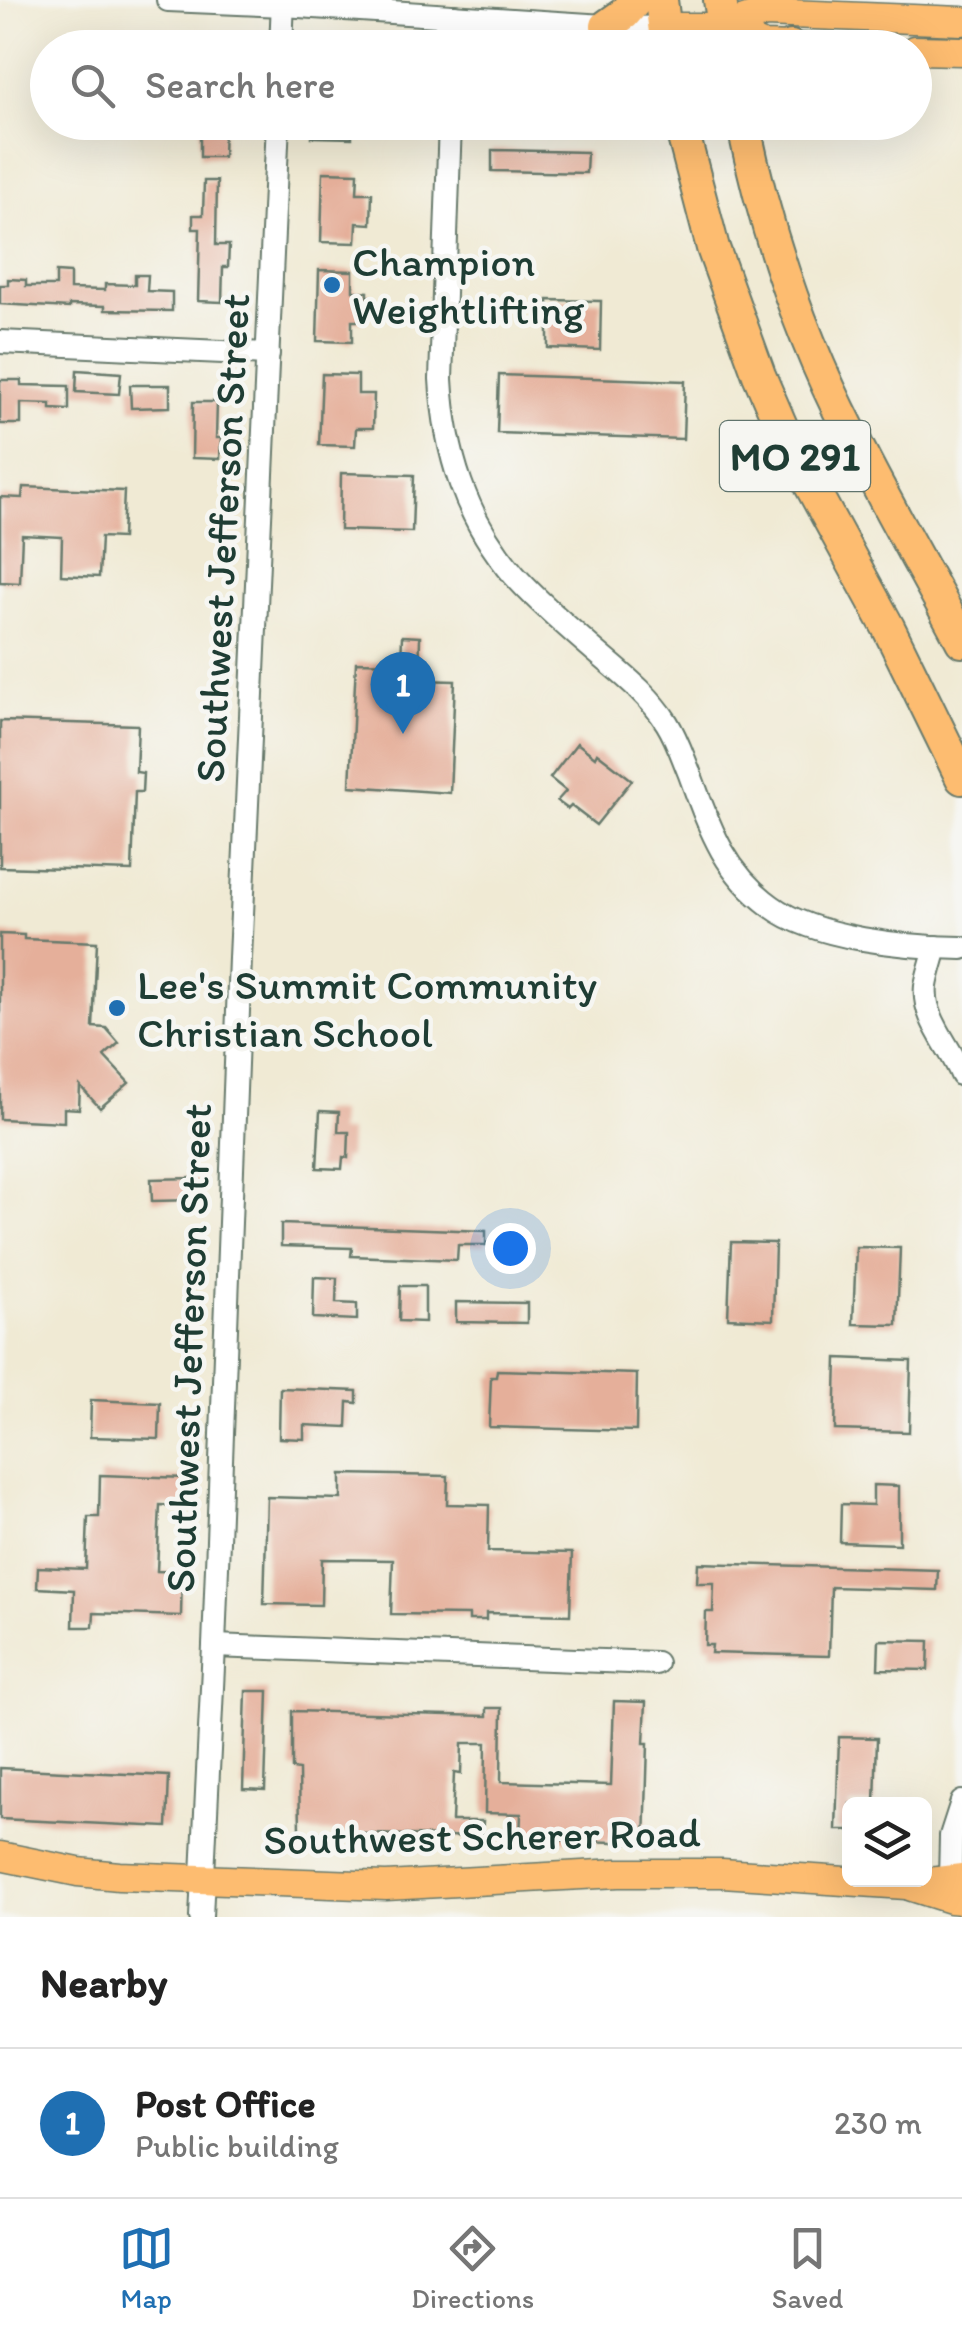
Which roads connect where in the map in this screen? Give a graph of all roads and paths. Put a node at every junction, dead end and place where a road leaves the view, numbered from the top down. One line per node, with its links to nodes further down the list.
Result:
1 (168, 0): 3 (street)
2 (636, 0): 8 (highway)
3 (283, 2): 4 (street); 9 (street)
4 (454, 16): 8 (street); 10 (street)
5 (962, 21): 7 (main road)
6 (664, 25): 7 (main road); 8 (street)
7 (724, 25)
8 (607, 26)
9 (282, 30)
10 (454, 30)
11 (932, 50): 12 (main road)
12 (962, 50)
13 (277, 140): 18 (street, Southwest Jefferson Street)
14 (449, 140): 21 (street)
15 (685, 140): 20 (highway, MO 291)
16 (747, 140): 19 (highway, MO 291)
17 (0, 342): 18 (street)
18 (268, 354): 24 (street, Southwest Jefferson Street)
19 (962, 641)
20 (962, 778)
21 (936, 947): 22 (street); 23 (street)
22 (962, 948)
23 (962, 1074)
24 (214, 1646): 25 (street); 28 (street, Southwest Jefferson Street)
25 (656, 1663)
26 (962, 1802): 29 (street)
27 (0, 1856): 28 (main road, Southwest Scherer Road)
28 (202, 1878): 29 (main road, Southwest Scherer Road); 30 (street, Southwest Jefferson Street)
29 (955, 1895)
30 (201, 1917)

